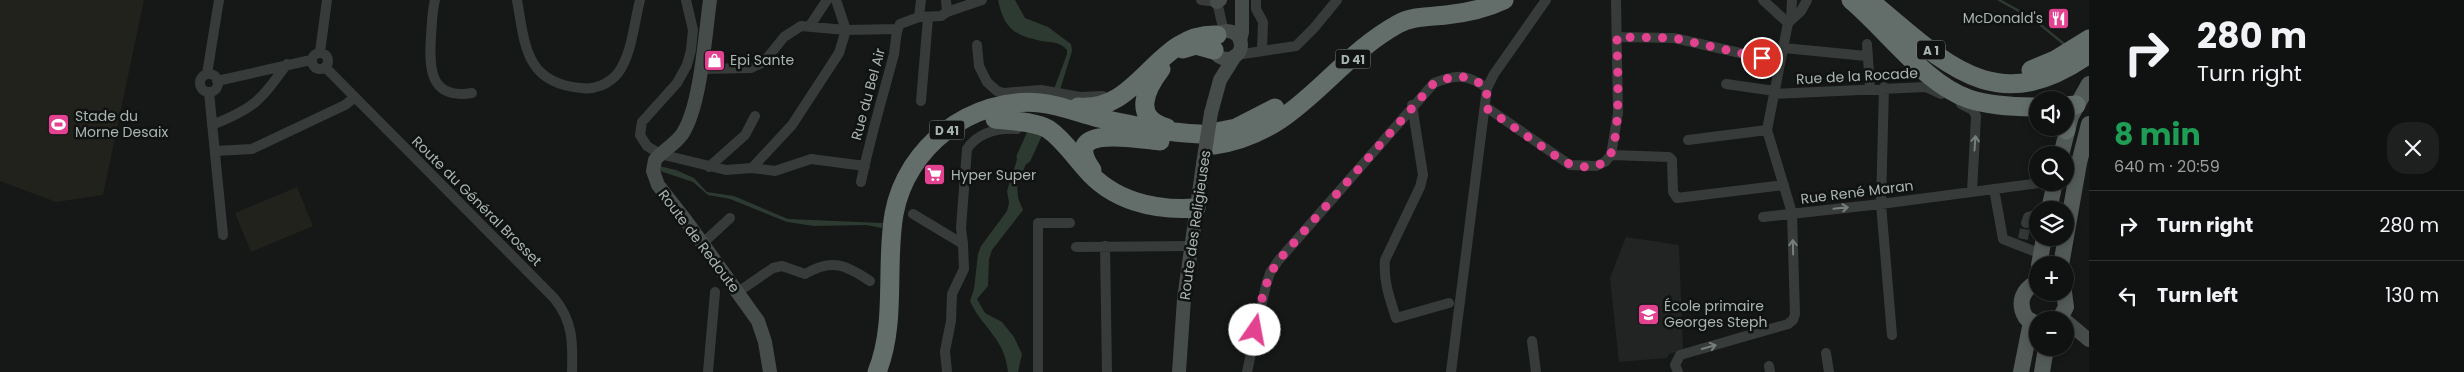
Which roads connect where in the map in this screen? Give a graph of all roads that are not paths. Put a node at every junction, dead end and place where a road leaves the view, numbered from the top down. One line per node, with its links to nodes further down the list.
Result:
1 (219, 0): 51 (street)
2 (327, 0): 42 (street)
3 (435, 0): 60 (street)
4 (517, 0): 5 (street)
5 (640, 0)
6 (686, 0): 82 (street)
7 (710, 0): 50 (main road)
8 (827, 0): 30 (street)
9 (836, 0): 32 (street)
10 (921, 0): 28 (street)
11 (946, 0): 27 (street)
12 (982, 0): 27 (street)
13 (1201, 0): 24 (street)
14 (1256, 0): 41 (street)
15 (1337, 0): 41 (street)
16 (1467, 0): 79 (highway, D 41)
17 (1504, 0): 79 (highway, D 41)
18 (1546, 0): 57 (street)
19 (1616, 0): 34 (street)
20 (1763, 0): 29 (street)
21 (1792, 0): 29 (street)
22 (1807, 0): 29 (street)
23 (1851, 0): 26 (highway)
24 (1218, 5): 36 (street)
25 (1242, 6): 36 (main road, Route des Religieuses); 40 (main road, Route des Religieuses)
26 (1872, 6): 46 (highway); 46 (highway, A 1); 69 (highway)
27 (948, 12): 28 (street)
28 (923, 17): 31 (street); 65 (street)
29 (1790, 21): 39 (street)
30 (809, 27): 32 (street); 50 (street)
31 (897, 29): 32 (street); 84 (street, Rue du Bel Air)
32 (846, 30): 86 (street)
33 (2089, 31): 46 (highway)
34 (1617, 37): 45 (street); 83 (street)
35 (2089, 39): 46 (highway)
36 (1220, 40): 40 (main road); 40 (main road); 52 (main road, Route des Religieuses); 61 (highway); 64 (highway)
37 (1866, 44): 43 (street)
38 (977, 45): 61 (street)
39 (1784, 48): 43 (street); 45 (street)
40 (1238, 49): 41 (street); 52 (main road, Route des Religieuses)
41 (1262, 51)
42 (320, 52): 44 (street); 49 (street)
43 (1866, 56): 58 (street)
44 (312, 60): 47 (street); 49 (street)
45 (1780, 62): 62 (street)
46 (2076, 62): 48 (highway, A 1)
47 (287, 64): 53 (street); 73 (street)
48 (2089, 65)
49 (326, 67): 63 (street, Route du Général Brosset)
50 (700, 69): 82 (main road)
51 (207, 74): 53 (street); 59 (street)
52 (1220, 80): 79 (main road, Route des Religieuses, bridge)
53 (217, 81): 59 (street)
54 (1726, 84): 62 (street, Rue de la Rocade)
55 (2089, 84): 68 (main road)
56 (1884, 87): 58 (street, Rue de la Rocade); 92 (street, Rue de la Rocade, one-way to 56); 93 (street)
57 (1487, 88): 67 (street); 70 (street)
58 (1870, 88): 62 (street, Rue de la Rocade)
59 (210, 92): 73 (street)
60 (472, 92)
61 (1125, 92): 64 (street); 66 (highway)
62 (1774, 92): 74 (street)
63 (354, 98): 80 (street); 127 (street, Route du Général Brosset)
64 (1145, 99): 79 (highway)
65 (921, 101)
66 (1042, 103): 79 (highway, D 41); 129 (highway, D 41)
67 (1412, 105): 115 (street); 134 (street)
68 (2077, 105)
69 (2029, 106)
70 (1486, 108): 83 (street); 135 (street)
71 (755, 116): 85 (street)
72 (995, 119): 76 (highway); 78 (highway, D 41); 129 (highway, D 41)
73 (212, 125): 80 (street)
74 (1767, 130): 77 (street); 89 (street)
75 (2088, 130): 110 (main road)
76 (1051, 136): 81 (highway); 90 (highway); 105 (street)
77 (1688, 140)
78 (1160, 142): 79 (highway, D 41); 81 (highway)
79 (1203, 142): 94 (main road, Route des Religieuses)
80 (216, 151): 102 (street)
81 (1085, 152): 90 (highway)
82 (660, 154): 85 (street); 104 (main road, Route de Redoute)
83 (1610, 154): 89 (street)
84 (865, 166): 86 (street); 87 (street, Rue du Bel Air)
85 (710, 167): 86 (street)
86 (752, 168)
87 (862, 182)
88 (2029, 184): 91 (street, Rue René Maran)
89 (1784, 185): 95 (street)
90 (1103, 186): 94 (highway)
91 (1994, 189): 92 (street, Rue René Maran); 109 (street)
92 (1972, 192): 93 (street, Rue René Maran)
93 (1881, 204): 95 (street, Rue René Maran, one-way to 93); 120 (street)
94 (1196, 208): 107 (main road, Route des Religieuses)
95 (1792, 213): 97 (street); 137 (street, Rue René Maran, one-way to 95)
96 (913, 214): 105 (street)
97 (1763, 217)
98 (2029, 217): 101 (street)
99 (730, 218): 104 (street)
100 (1070, 223): 131 (street)
101 (2026, 223)
102 (223, 235)
103 (2023, 240): 109 (street)
104 (703, 243): 114 (main road, Route de Redoute)
105 (963, 244): 130 (street)
106 (1105, 246): 107 (street); 108 (street); 132 (street)
107 (1192, 246): 133 (main road, Route des Religieuses)
108 (1076, 247)
109 (2036, 256)
110 (2063, 256)
111 (870, 281): 114 (street)
112 (2029, 286): 116 (main road)
113 (715, 292): 128 (street)
114 (738, 292): 126 (main road, Route de Redoute)
115 (1450, 303)
116 (2029, 319)
117 (2074, 324): 119 (main road)
118 (2074, 327): 121 (main road)
119 (2089, 331)
120 (1892, 335)
121 (2089, 340)
122 (1532, 341): 136 (street)
123 (2029, 342): 139 (main road)
124 (1826, 353): 138 (street)
125 (2045, 356): 140 (main road)
126 (770, 371)
127 (572, 372)
128 (708, 372)
129 (883, 372)
130 (947, 372)
131 (1038, 372)
132 (1106, 372)
133 (1179, 372)
134 (1247, 372)
135 (1451, 372)
136 (1536, 372)
137 (1678, 372)
138 (1829, 372)
139 (2021, 372)
140 (2042, 372)

